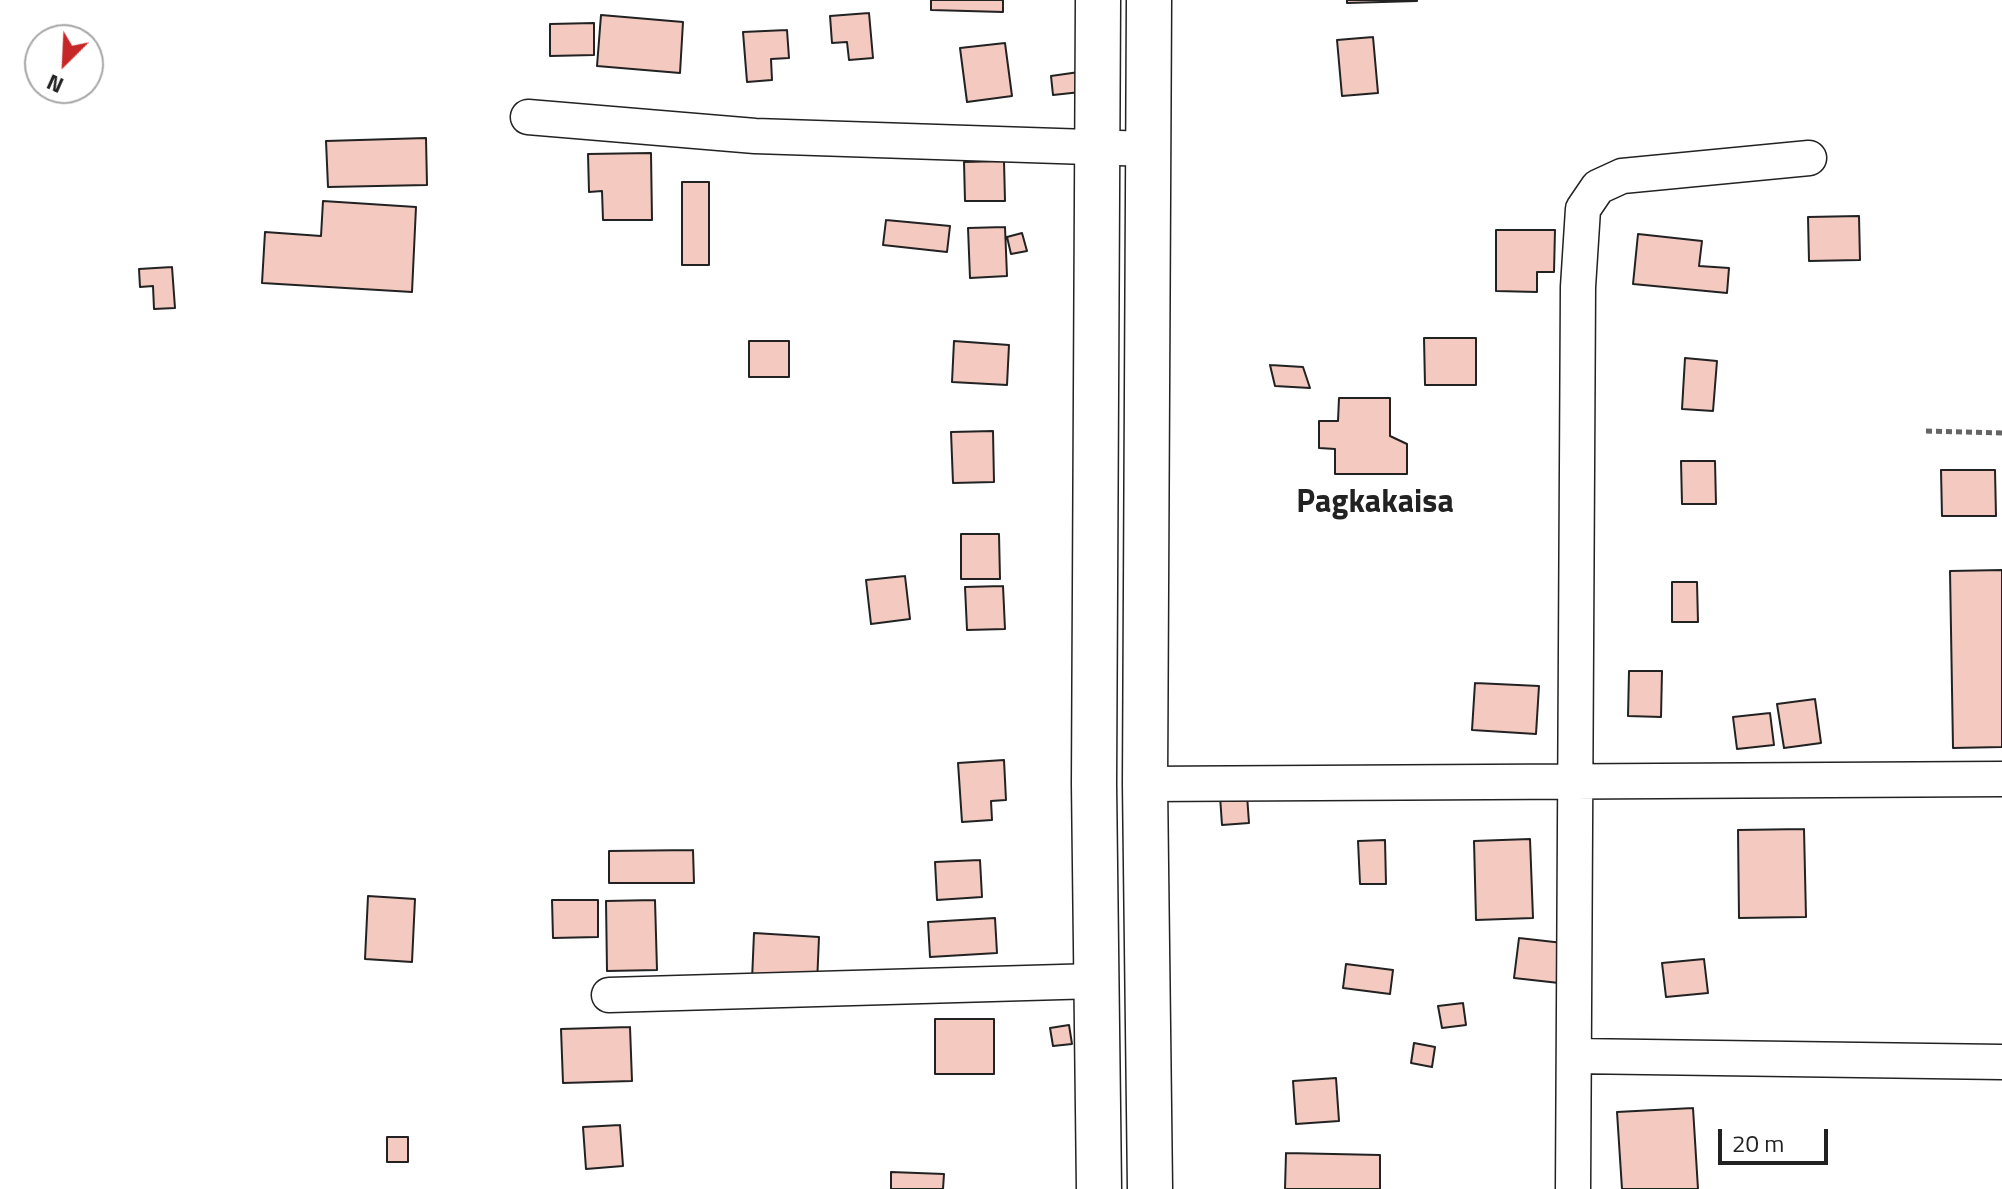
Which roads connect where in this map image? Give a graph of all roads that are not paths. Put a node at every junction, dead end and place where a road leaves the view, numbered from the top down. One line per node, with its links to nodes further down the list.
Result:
1 (1098, 0): 4 (highway)
2 (1149, 0): 5 (highway)
3 (528, 117): 4 (street)
4 (1099, 148): 5 (street); 10 (highway)
5 (1149, 149): 9 (highway)
6 (1809, 158): 8 (street)
7 (2002, 779): 8 (street)
8 (1575, 780): 9 (street); 12 (street)
9 (1145, 784): 15 (highway)
10 (1096, 981): 11 (street); 14 (highway)
11 (609, 995)
12 (1574, 1056): 13 (street); 16 (street)
13 (2002, 1062)
14 (1099, 1189)
15 (1150, 1189)
16 (1573, 1189)

